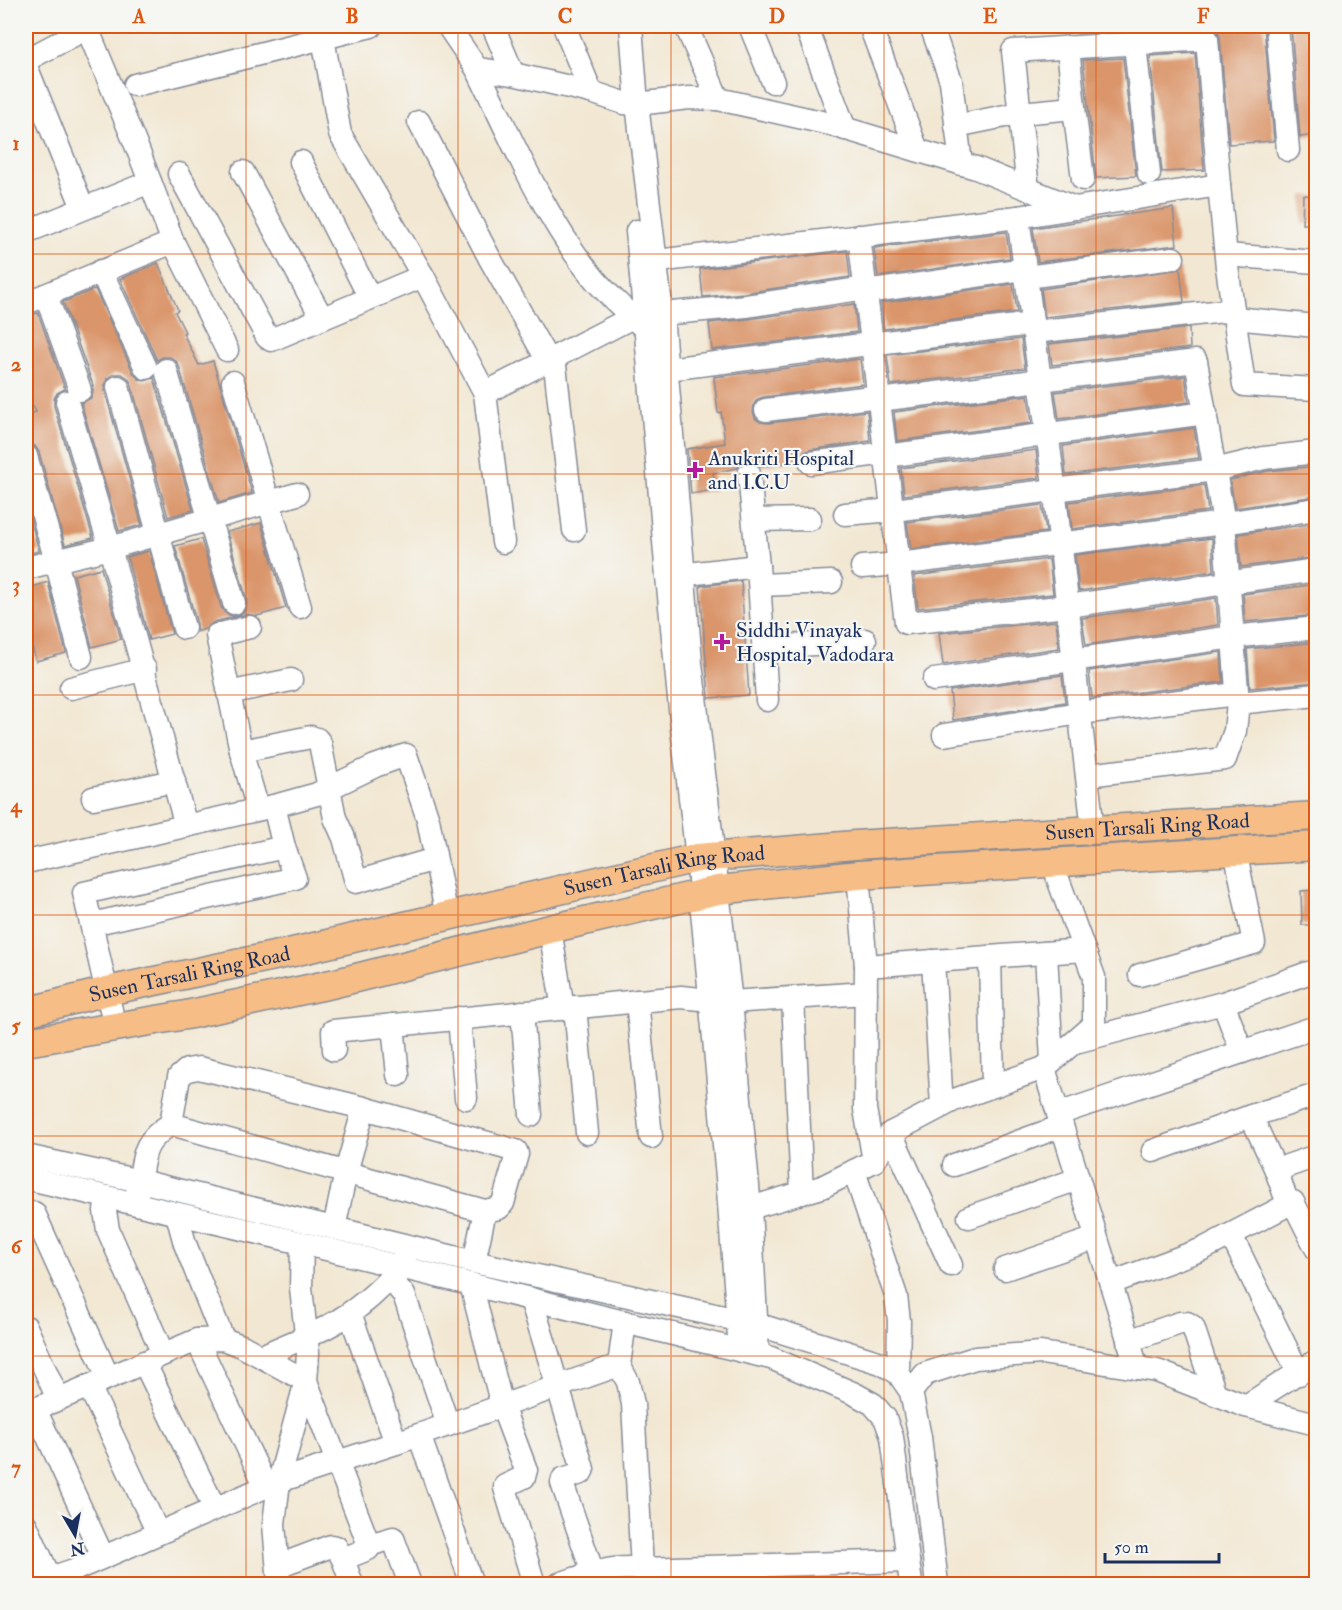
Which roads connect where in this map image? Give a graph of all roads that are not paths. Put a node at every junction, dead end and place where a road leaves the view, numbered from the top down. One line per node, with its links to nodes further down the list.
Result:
1 (371, 26): 16 (street)
2 (448, 26): 20 (street)
3 (493, 26): 21 (street)
4 (564, 26): 24 (street)
5 (617, 26): 26 (street)
6 (630, 26): 26 (street)
7 (686, 26): 25 (street)
8 (750, 26): 22 (street)
9 (806, 26): 31 (street)
10 (870, 26): 32 (street)
11 (931, 26): 30 (street)
12 (1277, 26): 33 (street)
13 (89, 27): 18 (street); 40 (street)
14 (1206, 32): 15 (street); 41 (street)
15 (1134, 34): 17 (street); 38 (street)
16 (322, 38): 23 (street); 55 (street)
17 (1068, 47): 27 (street); 28 (street)
18 (26, 60)
19 (26, 66): 43 (street)
20 (477, 69): 21 (street); 64 (street)
21 (513, 74): 24 (street)
22 (773, 82)
23 (135, 85)
24 (591, 92): 26 (street)
25 (718, 99): 26 (street); 31 (street)
26 (631, 103): 51 (street); 64 (street)
27 (1074, 108): 28 (street); 39 (street)
28 (1020, 113): 30 (street); 42 (street)
29 (419, 122): 67 (street)
30 (956, 126): 35 (street)
31 (845, 129): 32 (street)
32 (917, 150): 35 (street)
33 (1288, 150)
34 (301, 162): 57 (street)
35 (960, 164): 42 (street)
36 (243, 172): 61 (street)
37 (179, 174): 61 (street)
38 (1149, 174)
39 (1083, 179)
40 (150, 182): 43 (street); 48 (street)
41 (1219, 185): 44 (street); 49 (street)
42 (1028, 189): 44 (street)
43 (83, 208): 46 (street)
44 (1075, 208): 45 (street)
45 (1018, 217): 47 (street); 54 (street)
46 (26, 232)
47 (859, 236): 51 (street); 56 (street)
48 (173, 242): 53 (street); 66 (street)
49 (1226, 255): 52 (street); 60 (street)
50 (1173, 258): 54 (street)
51 (657, 261): 59 (street)
52 (1317, 262)
53 (101, 271): 58 (street); 90 (street)
54 (1025, 273): 56 (street); 63 (street)
55 (423, 276): 57 (street); 73 (street)
56 (866, 290): 59 (street); 65 (street)
57 (370, 298): 61 (street)
58 (36, 299): 98 (street)
59 (662, 314): 64 (street)
60 (1234, 314): 62 (street); 63 (street); 72 (street)
61 (322, 318)
62 (1317, 326)
63 (1033, 328): 65 (street); 69 (street)
64 (648, 329): 67 (street); 68 (street); 104 (street)
65 (873, 344): 68 (street); 74 (street)
66 (228, 350)
67 (551, 359): 73 (street); 94 (street)
68 (667, 369): 104 (street)
69 (1039, 381): 74 (street); 76 (street); 77 (street)
70 (233, 382): 86 (street)
71 (118, 387): 95 (street)
72 (1317, 389)
73 (485, 393): 96 (street)
74 (879, 398): 75 (street); 79 (street)
75 (766, 410)
76 (1206, 413): 77 (street); 82 (street)
77 (1048, 433): 79 (street); 84 (street)
78 (1317, 452): 82 (street)
79 (886, 454): 81 (street); 88 (street)
80 (26, 456): 99 (street)
81 (811, 463)
82 (1215, 470): 84 (street); 93 (street)
83 (749, 474): 92 (street)
84 (1055, 490): 88 (street); 97 (street)
85 (297, 494): 86 (street)
86 (269, 502): 90 (street); 110 (street)
87 (1317, 509): 93 (street)
88 (893, 510): 89 (street); 100 (street)
89 (845, 514)
90 (211, 519): 95 (street); 108 (street)
91 (810, 519): 92 (street)
92 (754, 520): 105 (street)
93 (1224, 523): 97 (street); 106 (street)
94 (574, 530)
95 (159, 534): 98 (street); 112 (street)
96 (503, 542)
97 (1061, 543): 100 (street); 109 (street)
98 (110, 548): 99 (street); 119 (street)
99 (56, 561): 102 (street); 117 (street)
100 (899, 564): 101 (street); 109 (street)
101 (862, 567)
102 (26, 568)
103 (1317, 570): 106 (street)
104 (675, 576): 105 (street); 142 (street)
105 (759, 576): 107 (street); 116 (street)
106 (1229, 581): 109 (street); 114 (street)
107 (831, 582)
108 (234, 603)
109 (1068, 606): 118 (street)
110 (300, 607)
111 (250, 627): 123 (street)
112 (184, 628)
113 (1317, 628): 114 (street)
114 (1233, 637): 118 (street); 125 (street)
115 (865, 640): 116 (street)
116 (763, 648): 126 (street)
117 (81, 657)
118 (1074, 661): 121 (street); 127 (street)
119 (145, 669): 122 (street); 131 (street)
120 (291, 680): 123 (street)
121 (934, 680)
122 (71, 688)
123 (228, 693): 129 (street)
124 (1317, 696): 125 (street)
125 (1238, 699): 127 (street); 130 (street)
126 (767, 700)
127 (1080, 713): 128 (street); 130 (street)
128 (944, 735)
129 (241, 751): 132 (street); 134 (street)
130 (1087, 774): 137 (street)
131 (174, 781): 133 (street); 136 (street)
132 (329, 788): 134 (street); 143 (street); 143 (street)
133 (93, 798)
134 (266, 808): 136 (street); 139 (street)
135 (1317, 816): 137 (main road, Susen Tarsali Ring Road)
136 (186, 826): 141 (street)
137 (1093, 830): 142 (main road, Susen Tarsali Ring Road)
138 (1317, 846): 140 (main road, Susen Tarsali Ring Road)
139 (284, 847): 148 (street); 148 (street)
140 (1235, 850): 144 (main road, Susen Tarsali Ring Road); 156 (street)
141 (27, 856)
142 (706, 857): 146 (street); 147 (main road, Susen Tarsali Ring Road)
143 (435, 859): 147 (street)
144 (1054, 862): 145 (main road, Susen Tarsali Ring Road); 150 (street)
145 (858, 875): 146 (main road, Susen Tarsali Ring Road); 154 (street)
146 (708, 892): 149 (main road, Susen Tarsali Ring Road); 161 (street)
147 (447, 917): 157 (main road, Susen Tarsali Ring Road)
148 (92, 924): 157 (street)
149 (550, 928): 163 (street); 168 (main road, Susen Tarsali Ring Road)
150 (1084, 950): 151 (street); 171 (street)
151 (1046, 953): 152 (street); 174 (street)
152 (990, 957): 153 (street); 176 (street)
153 (933, 961): 154 (street); 179 (street)
154 (866, 966): 158 (street)
155 (1308, 973): 162 (street)
156 (1140, 975)
157 (107, 991): 164 (main road, Susen Tarsali Ring Road); 168 (street)
158 (866, 993): 159 (street); 192 (street)
159 (793, 998): 161 (street); 199 (street)
160 (637, 1001): 161 (street); 163 (street); 187 (street)
161 (720, 1001): 203 (street); 223 (street)
162 (1223, 1003): 171 (street); 173 (street)
163 (569, 1008): 165 (street); 185 (street)
164 (26, 1012)
165 (522, 1012): 166 (street); 181 (street)
166 (459, 1018): 167 (street); 178 (street)
167 (393, 1025): 172 (street); 175 (street)
168 (115, 1027): 170 (main road, Susen Tarsali Ring Road)
169 (1317, 1027): 173 (street)
170 (26, 1042)
171 (1074, 1042): 174 (street)
172 (334, 1050)
173 (1242, 1052): 183 (street)
174 (1048, 1065): 176 (street); 183 (street)
175 (398, 1075)
176 (993, 1086): 179 (street)
177 (1317, 1095): 182 (street)
178 (466, 1098)
179 (942, 1106): 186 (street)
180 (363, 1108): 184 (street); 194 (street); 204 (street)
181 (531, 1115)
182 (1251, 1116): 188 (street); 193 (street)
183 (1060, 1120): 191 (street); 197 (street)
184 (171, 1124): 194 (street); 198 (street)
185 (587, 1132)
186 (891, 1133): 192 (street); 215 (street)
187 (651, 1137)
188 (1153, 1151)
189 (26, 1156): 195 (street)
190 (1317, 1156): 193 (street)
191 (954, 1165)
192 (864, 1166): 199 (street); 235 (street)
193 (1276, 1170): 202 (street)
194 (346, 1172): 204 (street); 208 (street)
195 (56, 1174): 196 (street); 198 (street); 200 (street); 206 (street)
196 (26, 1178)
197 (1078, 1179): 207 (street); 210 (street)
198 (140, 1181): 201 (street); 208 (street)
199 (802, 1193): 203 (street)
200 (107, 1197): 201 (street); 231 (street)
201 (135, 1204): 205 (street)
202 (1288, 1204): 209 (street); 211 (street)
203 (750, 1208): 223 (street)
204 (485, 1211): 214 (street)
205 (177, 1214): 212 (street); 226 (street)
206 (30, 1215): 237 (street)
207 (969, 1217)
208 (334, 1228): 213 (street)
209 (1231, 1235): 218 (street); 233 (street)
210 (1096, 1238): 216 (street); 218 (street)
211 (1314, 1238)
212 (302, 1243): 217 (street); 225 (street)
213 (413, 1247): 214 (street); 217 (street)
214 (474, 1262): 223 (street)
215 (951, 1265)
216 (1005, 1269)
217 (395, 1273): 219 (street); 221 (street); 245 (street)
218 (1111, 1283): 228 (street)
219 (471, 1284): 220 (street); 242 (street)
220 (531, 1299): 222 (street); 238 (street)
221 (350, 1313): 225 (street); 248 (street)
222 (625, 1322): 229 (street); 232 (street)
223 (747, 1322): 229 (street); 235 (street)
224 (26, 1327): 241 (street)
225 (307, 1335): 230 (street); 236 (street)
226 (223, 1339): 227 (street); 230 (street)
227 (197, 1340): 231 (street); 252 (street)
228 (1128, 1341): 234 (street); 240 (street)
229 (749, 1352): 259 (street)
230 (262, 1356): 236 (street)
231 (153, 1358): 237 (street); 253 (street)
232 (619, 1365): 238 (street); 260 (street)
233 (1308, 1367): 243 (street)
234 (1137, 1368): 239 (street); 240 (street)
235 (898, 1373): 239 (street)
236 (306, 1381): 249 (street); 252 (street)
237 (99, 1382): 241 (street); 255 (street)
238 (558, 1386): 242 (street); 251 (street)
239 (912, 1392): 271 (street)
240 (1215, 1394): 243 (street)
241 (58, 1399): 244 (street)
242 (502, 1406): 245 (street); 250 (street)
243 (1246, 1406): 246 (street)
244 (30, 1411): 257 (street)
245 (448, 1425): 247 (street)
246 (1317, 1425)
247 (419, 1435): 248 (street); 267 (street)
248 (396, 1443): 249 (street)
249 (336, 1463): 252 (street); 256 (street)
250 (526, 1473): 251 (street); 268 (street)
251 (563, 1479): 261 (street)
252 (273, 1484): 253 (street); 263 (street)
253 (215, 1509): 255 (street)
254 (26, 1525): 264 (street)
255 (158, 1533): 257 (street)
256 (369, 1545): 258 (street); 266 (street)
257 (103, 1557): 262 (street)
258 (343, 1559): 263 (street); 265 (street)
259 (908, 1561): 260 (street); 270 (street)
260 (642, 1569): 261 (street)
261 (593, 1573): 269 (street)
262 (77, 1577): 264 (street)
263 (277, 1579)
264 (41, 1581)
265 (352, 1584)
266 (410, 1584)
267 (472, 1584)
268 (534, 1584)
269 (561, 1584)
270 (911, 1584)
271 (937, 1584)

